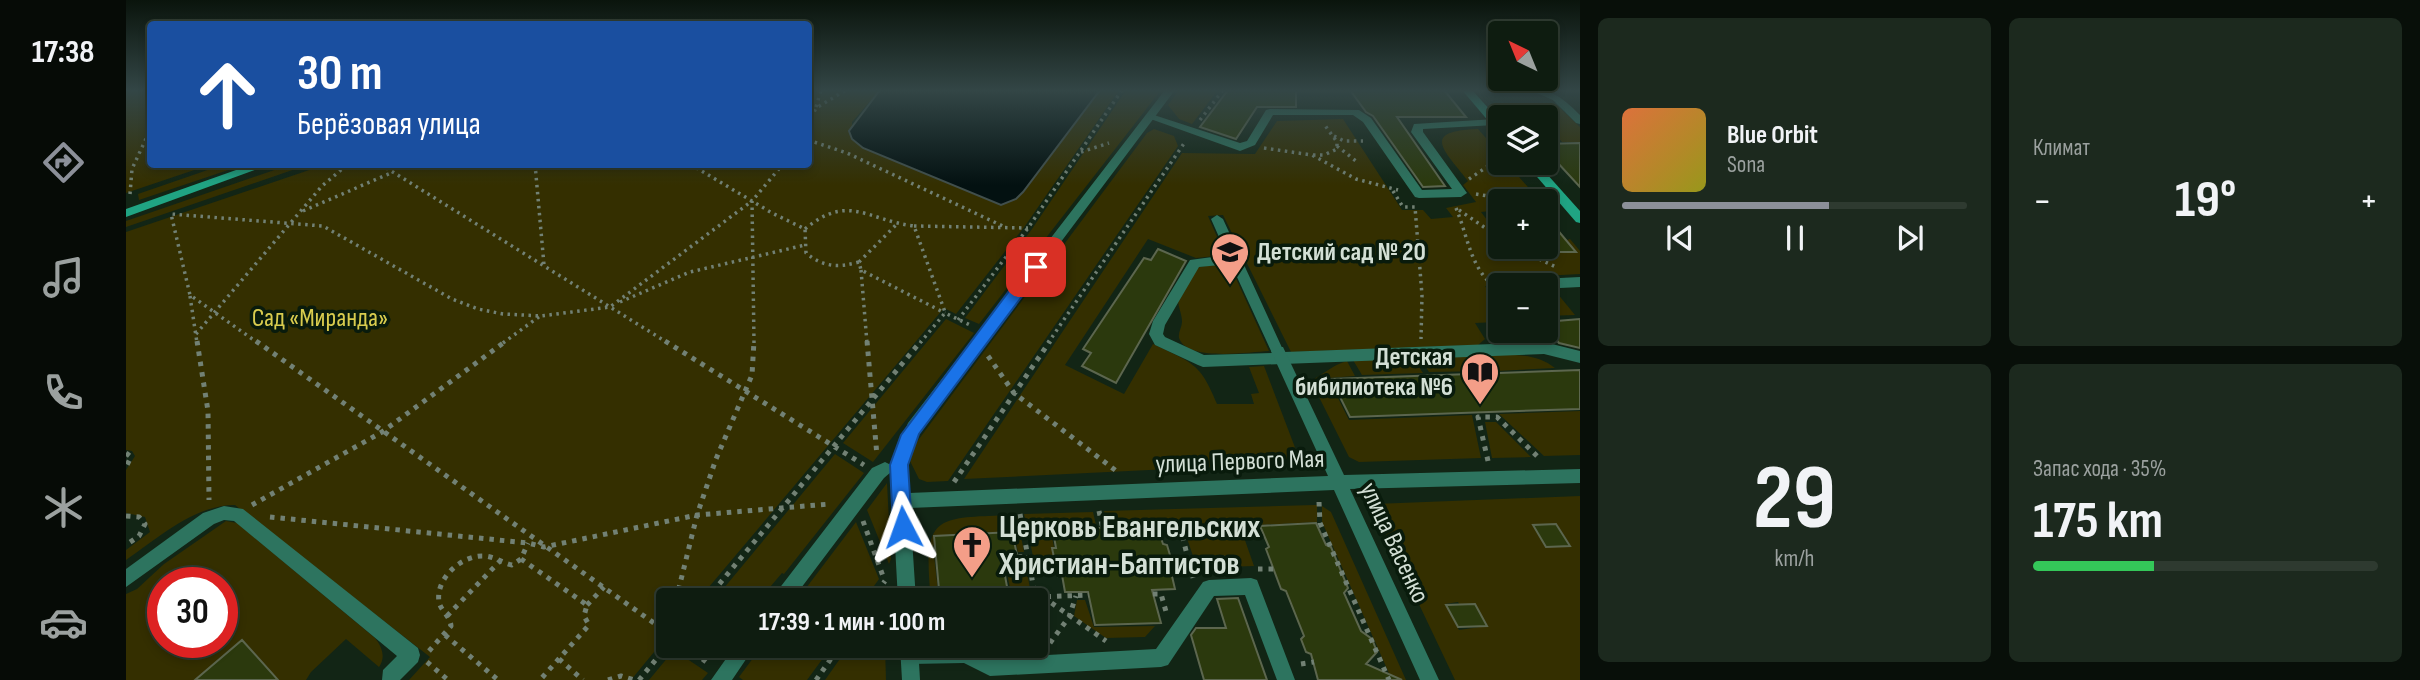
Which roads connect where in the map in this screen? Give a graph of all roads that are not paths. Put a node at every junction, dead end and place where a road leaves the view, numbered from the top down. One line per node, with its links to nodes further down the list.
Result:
1 (1147, 122): 19 (street)
2 (1163, 122): 3 (street)
3 (1265, 122)
4 (1366, 122): 5 (street)
5 (1488, 125)
6 (255, 168): 8 (street)
7 (1542, 175): 9 (street)
8 (126, 213)
9 (1580, 218)
10 (1217, 219): 11 (street, улица Васенко)
11 (1235, 259): 14 (street, улица Васенко); 14 (street)
12 (1561, 276): 13 (street)
13 (1580, 282)
14 (1279, 354): 15 (street); 18 (street, улица Васенко)
15 (1580, 357)
16 (881, 471): 21 (street)
17 (1580, 476): 18 (street, улица Первого Мая)
18 (1338, 482): 19 (street, улица Первого Мая); 30 (street, улица Васенко)
19 (902, 501): 22 (street)
20 (137, 577): 27 (street)
21 (790, 588)
22 (906, 588)
23 (737, 658): 28 (street)
24 (910, 658): 29 (street)
25 (974, 658): 26 (street)
26 (1290, 672)
27 (390, 677)
28 (720, 680)
29 (911, 680)
30 (1430, 680)

